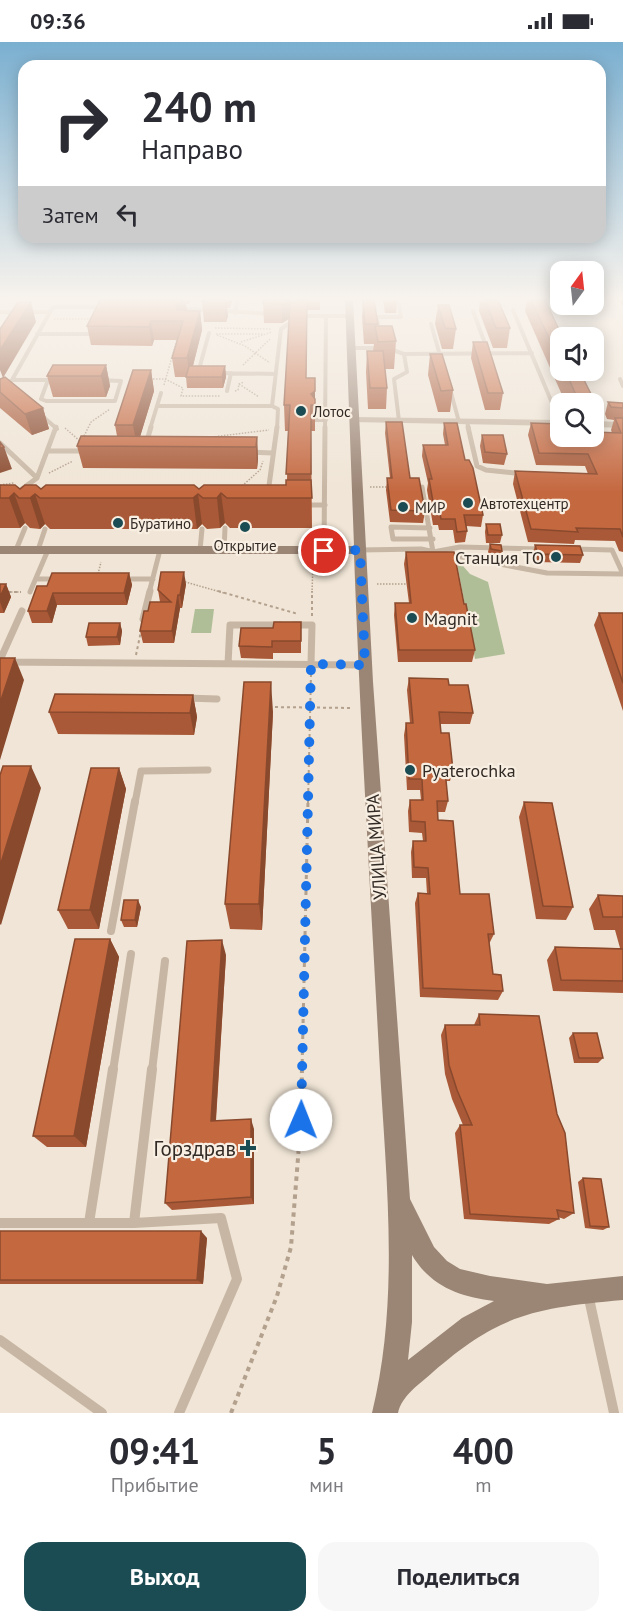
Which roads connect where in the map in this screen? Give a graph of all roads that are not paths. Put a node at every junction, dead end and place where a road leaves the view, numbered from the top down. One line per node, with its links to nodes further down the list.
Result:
1 (21, 364): 11 (lane)
2 (200, 364): 9 (lane)
3 (277, 364): 8 (lane)
4 (326, 364): 28 (lane)
5 (352, 364): 29 (main road, УЛИЦА МИРА)
6 (405, 364): 30 (lane)
7 (537, 364): 21 (lane)
8 (276, 372): 9 (lane); 23 (lane)
9 (233, 373): 18 (lane)
10 (620, 379): 15 (lane)
11 (12, 380): 12 (lane); 16 (lane)
12 (48, 380): 13 (lane); 14 (lane)
13 (59, 380)
14 (93, 380)
15 (623, 386)
16 (2, 387): 19 (lane)
17 (449, 388): 31 (lane)
18 (227, 391)
19 (13, 393)
20 (161, 393): 22 (lane)
21 (550, 396)
22 (158, 406): 23 (lane); 38 (lane)
23 (272, 406): 25 (lane)
24 (31, 407): 36 (lane)
25 (278, 420): 26 (lane); 40 (lane)
26 (286, 420)
27 (315, 420): 28 (lane)
28 (326, 420): 47 (lane)
29 (354, 420): 30 (street); 62 (main road, УЛИЦА МИРА)
30 (399, 421): 31 (street)
31 (463, 422): 32 (street); 41 (lane)
32 (550, 423)
33 (604, 424): 34 (street)
34 (623, 425)
35 (0, 443): 42 (lane)
36 (48, 451): 37 (lane); 42 (lane)
37 (94, 451)
38 (144, 452)
39 (243, 452): 40 (lane)
40 (273, 453): 45 (lane)
41 (531, 475)
42 (37, 478): 44 (lane)
43 (422, 487): 50 (lane)
44 (18, 492)
45 (268, 495)
46 (295, 504): 47 (lane)
47 (325, 505): 63 (lane)
48 (25, 528): 57 (lane)
49 (225, 528): 61 (lane)
50 (430, 528): 53 (lane); 53 (lane)
51 (45, 529): 58 (lane)
52 (201, 529): 60 (lane)
53 (433, 539): 64 (lane)
54 (547, 549): 64 (lane)
55 (569, 549): 65 (lane)
56 (0, 550): 57 (main road)
57 (16, 550): 58 (main road)
58 (43, 550): 59 (main road); 66 (lane)
59 (160, 550): 60 (main road); 69 (lane)
60 (200, 550): 61 (main road)
61 (224, 550): 63 (main road)
62 (360, 550): 63 (main road); 64 (lane); 76 (main road, УЛИЦА МИРА)
63 (324, 551)
64 (433, 552): 65 (lane)
65 (623, 574)
66 (37, 579): 67 (lane); 70 (lane)
67 (60, 579)
68 (96, 579): 69 (lane)
69 (153, 579): 72 (lane)
70 (30, 592)
71 (22, 611): 73 (lane)
72 (143, 619)
73 (0, 661): 74 (lane)
74 (228, 664): 75 (lane); 75 (lane)
75 (311, 664): 76 (lane)
76 (365, 665): 83 (main road, УЛИЦА МИРА)
77 (172, 698): 78 (lane)
78 (217, 699)
79 (208, 770): 80 (lane)
80 (111, 931)
81 (131, 954): 85 (lane)
82 (165, 962): 86 (lane)
83 (396, 1186): 89 (main road); 91 (main road, УЛИЦА МИРА)
84 (0, 1223): 85 (lane)
85 (89, 1223): 86 (lane)
86 (134, 1223): 93 (lane)
87 (623, 1288): 88 (main road)
88 (587, 1292): 89 (main road); 94 (lane)
89 (553, 1295): 91 (main road)
90 (0, 1340): 92 (lane)
91 (388, 1403)
92 (102, 1413)
93 (179, 1413)
94 (614, 1413)

